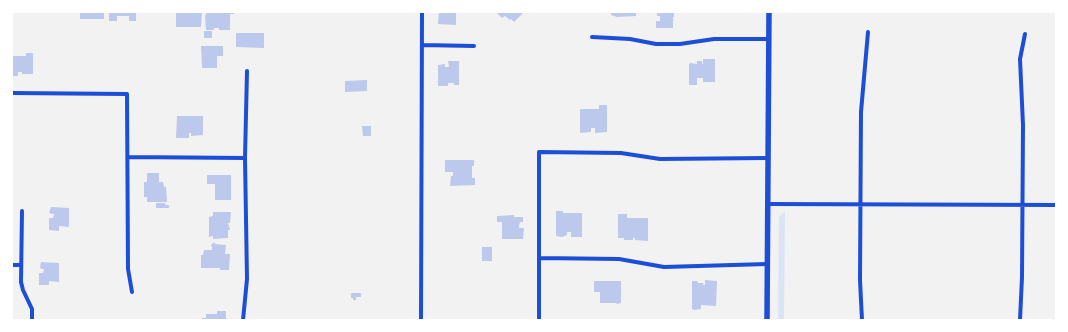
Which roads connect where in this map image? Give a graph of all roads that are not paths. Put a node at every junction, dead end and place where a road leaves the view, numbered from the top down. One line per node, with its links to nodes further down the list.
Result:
1 (422, 12): 7 (street)
2 (769, 12): 6 (street)
3 (868, 32): 15 (street)
4 (1025, 34): 16 (street)
5 (592, 37): 6 (street)
6 (769, 39): 13 (street)
7 (422, 45): 8 (street); 26 (street)
8 (474, 46)
9 (247, 71): 12 (street)
10 (12, 93): 11 (street)
11 (128, 157): 12 (street); 23 (street)
12 (246, 158): 25 (street)
13 (768, 158): 14 (street); 19 (street)
14 (768, 204): 15 (street); 20 (street)
15 (860, 204): 16 (street); 29 (street)
16 (1023, 205): 17 (street); 30 (street)
17 (1056, 205)
18 (22, 211): 22 (street)
19 (540, 258): 20 (street); 27 (street)
20 (767, 264): 28 (street)
21 (12, 265): 22 (street)
22 (21, 266): 24 (street)
23 (132, 292)
24 (32, 320)
25 (243, 320)
26 (421, 320)
27 (539, 320)
28 (767, 320)
29 (862, 320)
30 (1020, 320)

